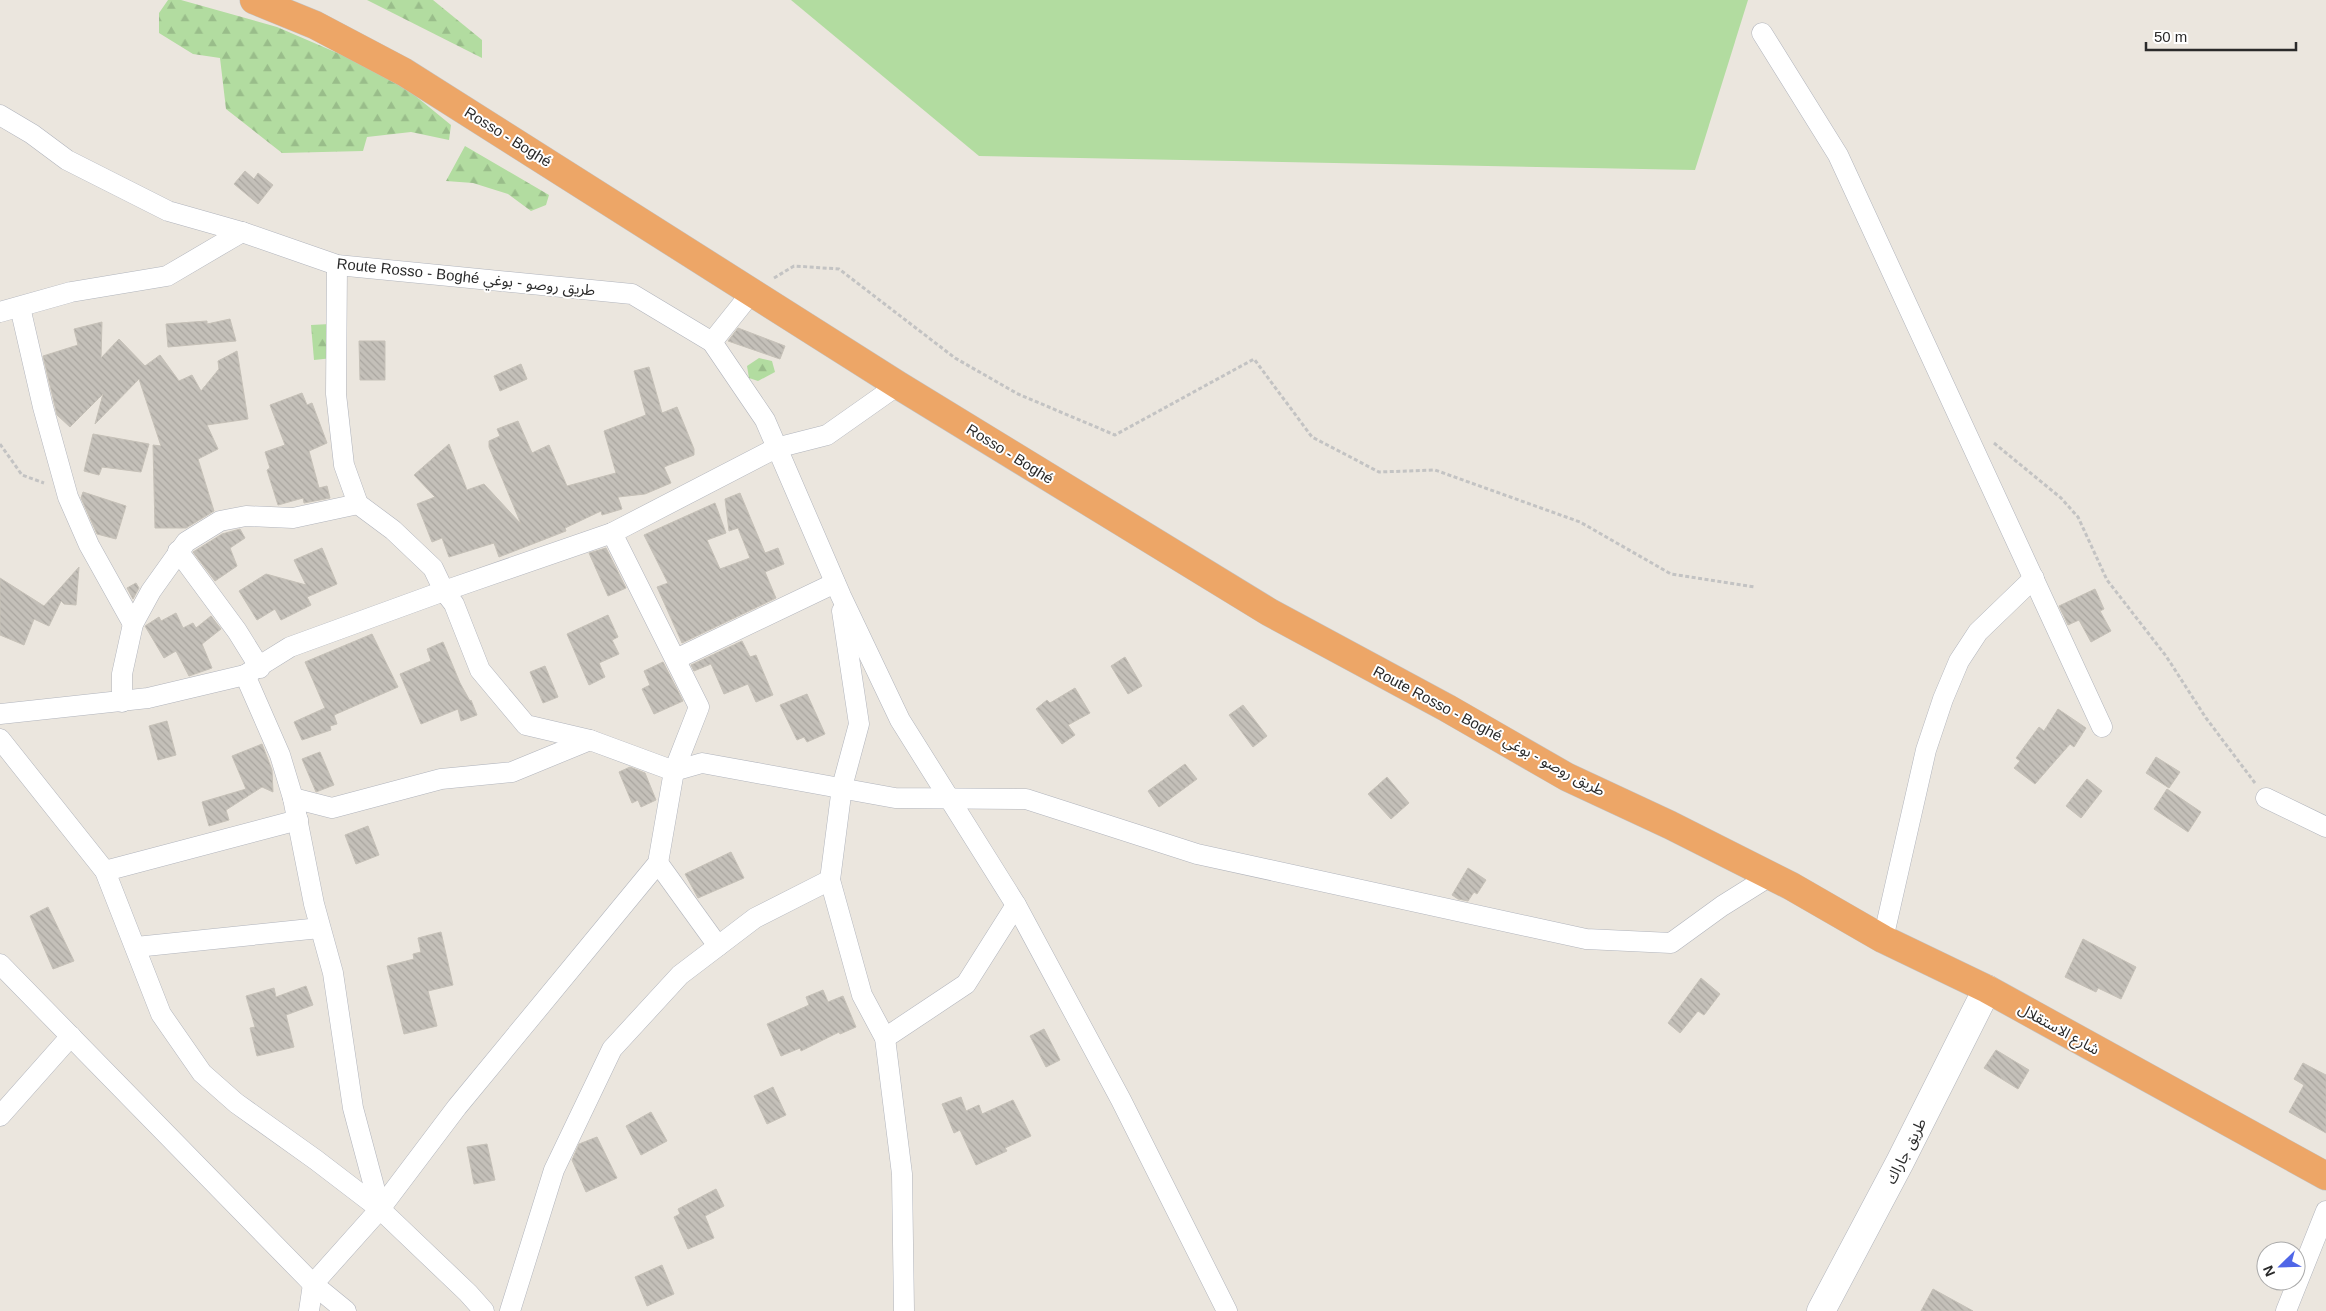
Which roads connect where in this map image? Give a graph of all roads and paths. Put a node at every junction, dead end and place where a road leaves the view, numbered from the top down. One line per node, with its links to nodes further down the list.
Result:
1 (254, 0): 6 (highway, Rosso - Boghé)
2 (1762, 33): 18 (street)
3 (0, 115): 4 (street, Route Rosso - Boghé طريق روصو - بوغي)
4 (242, 232): 5 (street, Route Rosso - Boghé طريق روصو - بوغي); 7 (street)
5 (337, 265): 9 (street, Route Rosso - Boghé طريق روصو - بوغي); 15 (street)
6 (752, 292): 9 (street); 10 (highway, Rosso - Boghé); 19 (path)
7 (20, 306): 8 (street); 14 (street)
8 (0, 312)
9 (712, 342): 13 (street)
10 (898, 384): 13 (street); 40 (highway, Rosso - Boghé)
11 (1988, 438): 34 (path)
12 (0, 444): 14 (path)
13 (776, 448): 16 (street); 21 (street)
14 (66, 490): 22 (street)
15 (358, 504): 17 (street); 20 (street)
16 (612, 533): 20 (street); 23 (street)
17 (178, 551): 22 (street); 24 (street)
18 (2034, 578): 27 (street); 43 (street)
19 (1755, 587)
20 (444, 590): 24 (street); 29 (street)
21 (838, 590): 23 (street); 31 (street); 33 (street)
22 (132, 624): 25 (street)
23 (676, 659): 30 (street)
24 (252, 671): 25 (street); 32 (street)
25 (122, 702): 26 (street)
26 (0, 714)
27 (2102, 727)
28 (0, 739): 38 (street)
29 (590, 740): 30 (street); 32 (street)
30 (674, 771): 31 (street); 37 (street)
31 (842, 787): 33 (street); 39 (street)
32 (292, 798): 35 (street)
33 (950, 798): 40 (street); 41 (street)
34 (2266, 798): 36 (street)
35 (298, 820): 38 (street); 42 (street)
36 (2326, 827)
37 (658, 863): 44 (street); 52 (street)
38 (104, 871): 45 (street)
39 (830, 880): 44 (street); 49 (street)
40 (1781, 881): 43 (highway, شارع الاستقلال)
41 (1016, 905): 49 (street); 60 (street)
42 (320, 928): 45 (street); 52 (street)
43 (1883, 939): 47 (highway, شارع الاستقلال)
44 (718, 946): 58 (street)
45 (136, 947): 52 (street)
46 (0, 964): 48 (street)
47 (1987, 989): 51 (highway, شارع الاستقلال); 61 (street, طريق جاراك)
48 (71, 1036): 50 (street); 54 (street)
49 (885, 1038): 59 (street)
50 (0, 1116)
51 (2326, 1176)
52 (380, 1209): 54 (street); 57 (street)
53 (2326, 1211): 62 (street)
54 (313, 1284): 55 (street); 56 (street)
55 (309, 1311)
56 (346, 1311)
57 (484, 1311)
58 (510, 1311)
59 (904, 1311)
60 (1227, 1311)
61 (1821, 1311)
62 (2286, 1311)

